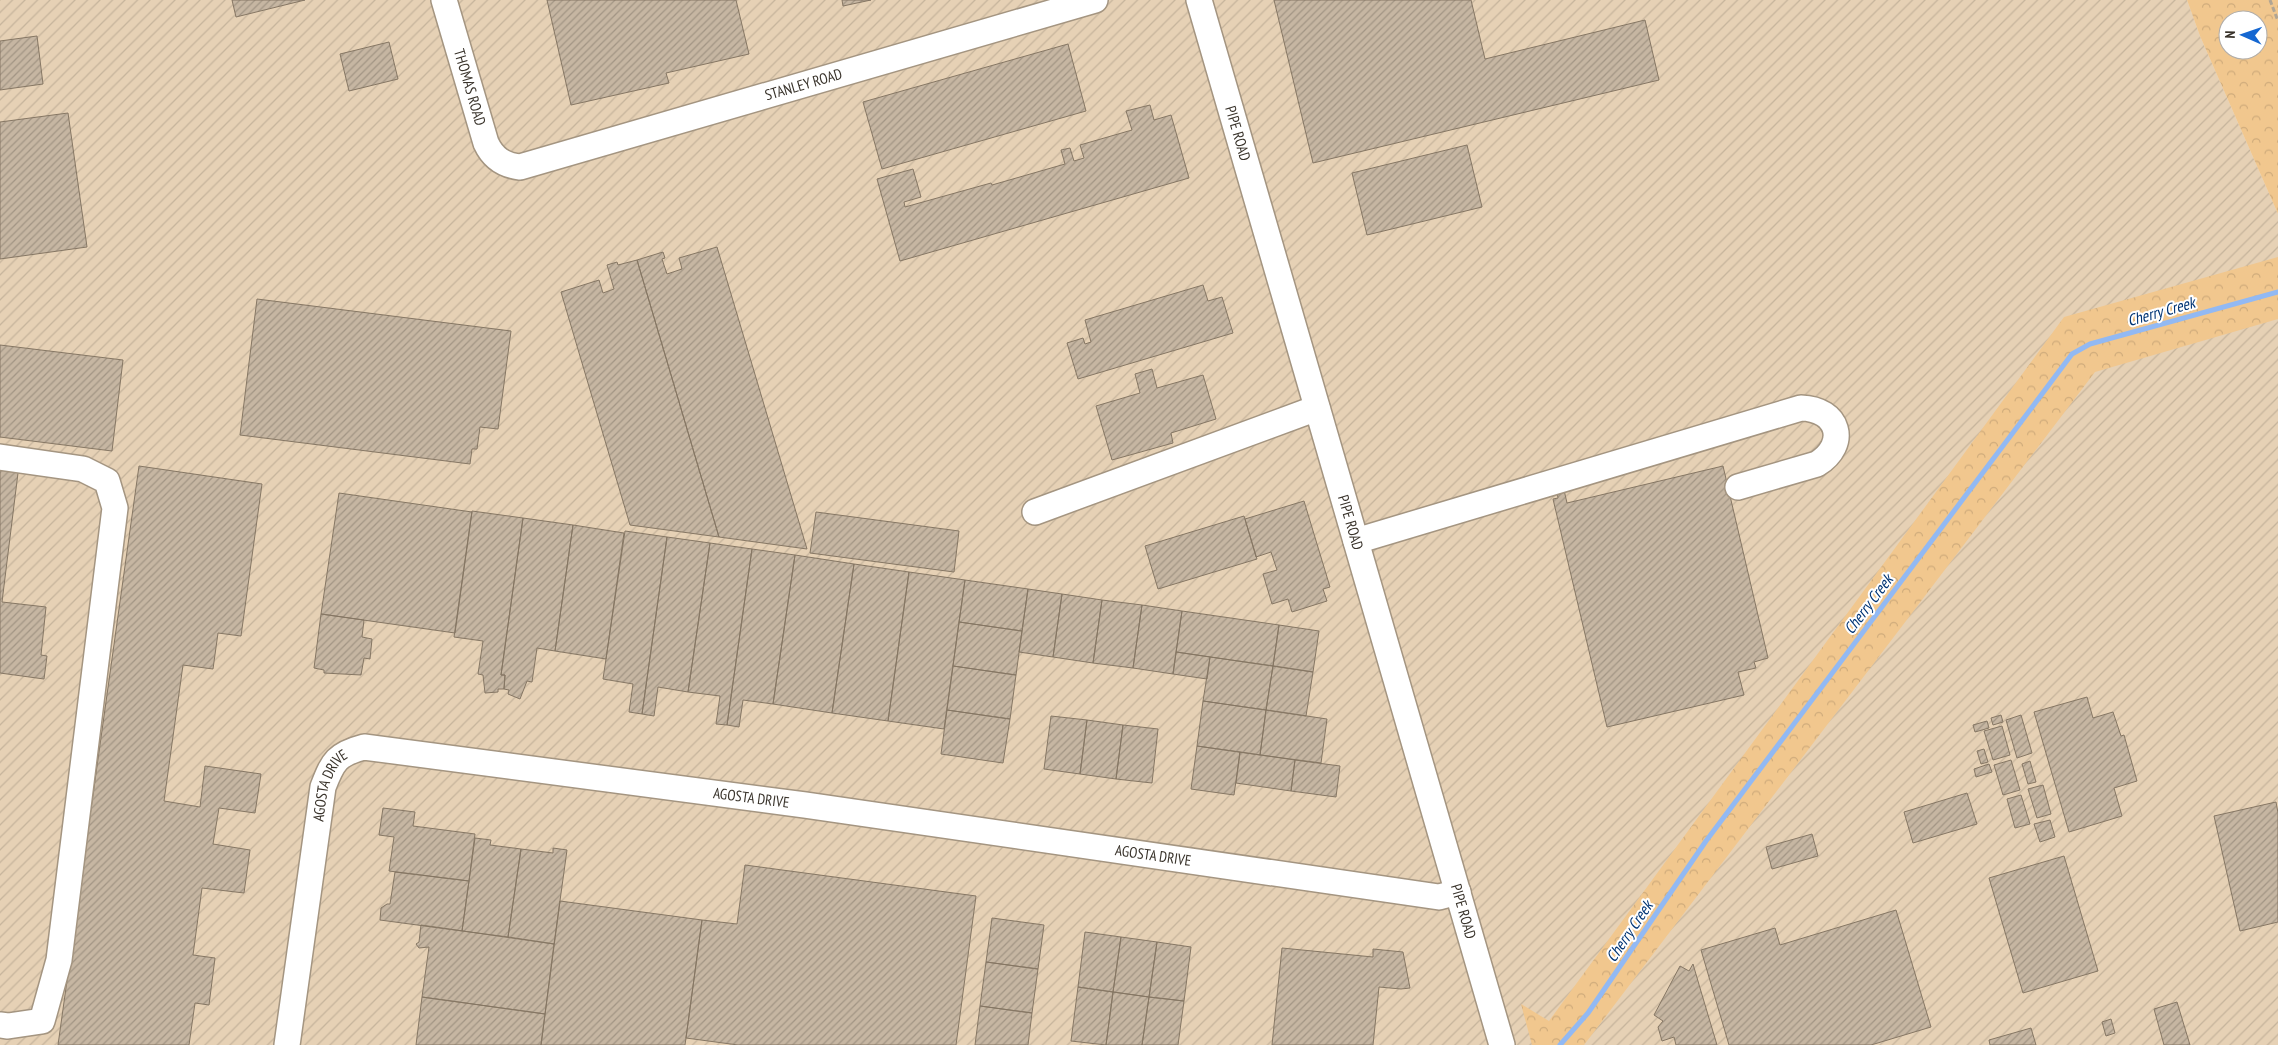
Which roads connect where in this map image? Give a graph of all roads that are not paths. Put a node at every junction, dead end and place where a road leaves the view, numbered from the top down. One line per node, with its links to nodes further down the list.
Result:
1 (444, 0): 4 (street, THOMAS ROAD)
2 (1096, 0): 4 (street, STANLEY ROAD)
3 (1199, 0): 5 (street, PIPE ROAD)
4 (509, 166)
5 (1316, 408): 8 (street); 9 (street, PIPE ROAD)
6 (0, 457): 11 (street)
7 (1738, 487): 9 (street)
8 (1035, 512)
9 (1356, 541): 10 (street, PIPE ROAD)
10 (1458, 892): 12 (street, AGOSTA DRIVE); 13 (street, PIPE ROAD)
11 (0, 1025)
12 (287, 1045)
13 (1502, 1045)

